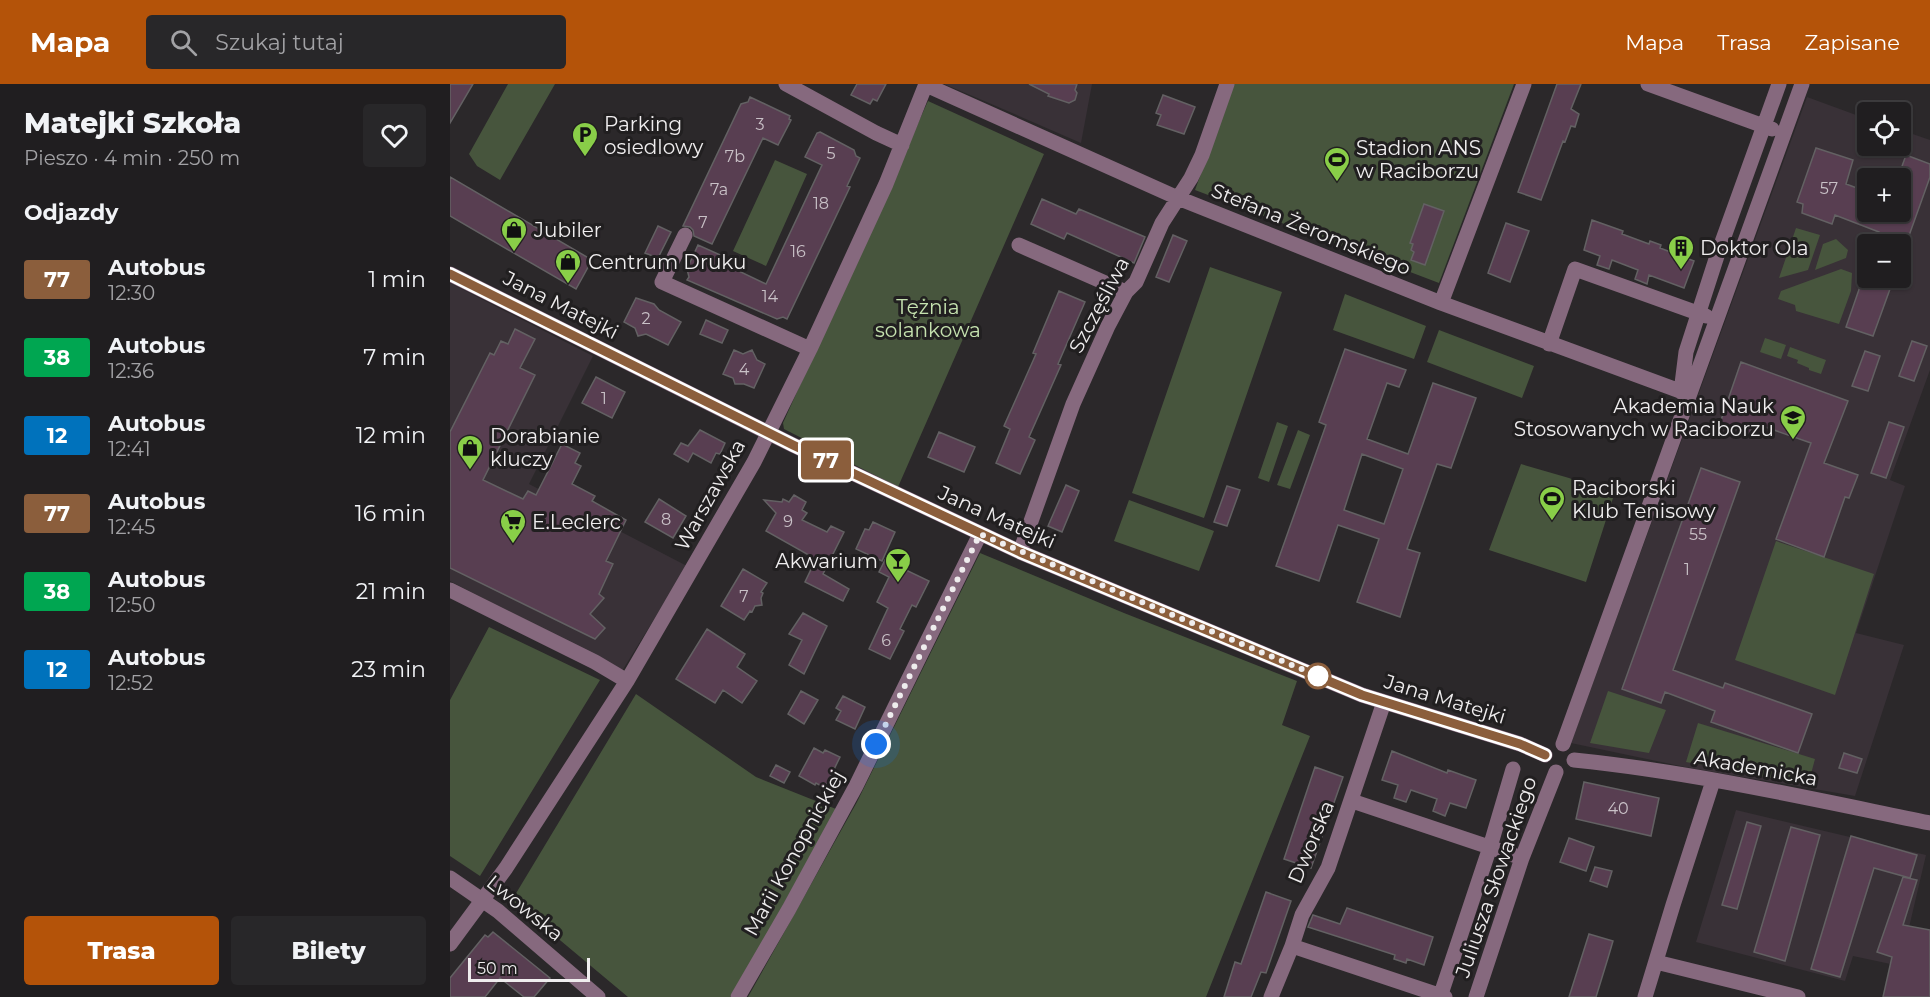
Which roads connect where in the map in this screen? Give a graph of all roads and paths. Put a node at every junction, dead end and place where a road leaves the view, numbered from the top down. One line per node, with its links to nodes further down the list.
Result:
1 (786, 84): 10 (street)
2 (926, 84): 10 (street, Warszawska); 11 (street, Stefana Żeromskiego)
3 (1227, 84): 11 (street, Szczęśliwa)
4 (1524, 84): 16 (street)
5 (1648, 84): 8 (street)
6 (1779, 84): 8 (street)
7 (1802, 84): 9 (street)
8 (1763, 125): 9 (street); 17 (street)
9 (1784, 133): 18 (street)
10 (902, 145): 20 (street, Warszawska)
11 (1178, 198): 15 (street, Szczęśliwa); 16 (street, Stefana Żeromskiego)
12 (685, 235): 20 (street)
13 (1019, 245): 15 (street)
14 (450, 274): 22 (street, Jana Matejki)
15 (1126, 292): 24 (street, Szczęśliwa)
16 (1441, 303): 19 (street, Stefana Żeromskiego)
17 (1699, 313): 18 (street); 19 (street); 21 (street)
18 (1716, 320): 21 (street)
19 (1549, 344): 21 (street, Stefana Żeromskiego)
20 (810, 350): 22 (street, Warszawska)
21 (1685, 393): 28 (street)
22 (769, 433): 23 (street, Jana Matejki); 26 (street, Warszawska)
23 (980, 534): 24 (street, Jana Matejki); 44 (street, Marii Konopnickiej)
24 (1020, 552): 27 (street, Jana Matejki)
25 (450, 590): 26 (street)
26 (627, 681): 39 (street, Warszawska)
27 (1384, 702): 29 (street, Jana Matejki); 34 (street, Dworska)
28 (1563, 744): 29 (street); 30 (street)
29 (1545, 755): 32 (street)
30 (1574, 760): 32 (street); 33 (street, Akademicka)
31 (1513, 769): 36 (street)
32 (1556, 772): 37 (street, Juliusza Słowackiego)
33 (1713, 781): 35 (street, Akademicka); 42 (street)
34 (1352, 801): 36 (street); 41 (street, Dworska)
35 (1930, 824)
36 (1490, 847): 37 (street); 46 (street)
37 (1522, 858): 47 (street, Juliusza Słowackiego)
38 (450, 878): 39 (street, Lwowska)
39 (484, 900): 40 (street, Warszawska); 43 (street, Lwowska)
40 (450, 944)
41 (1292, 946): 45 (street, Dworska); 46 (street)
42 (1656, 962): 48 (street); 49 (street)
43 (598, 997)
44 (738, 997)
45 (1270, 997)
46 (1442, 997)
47 (1476, 997)
48 (1645, 997)
49 (1798, 997)

